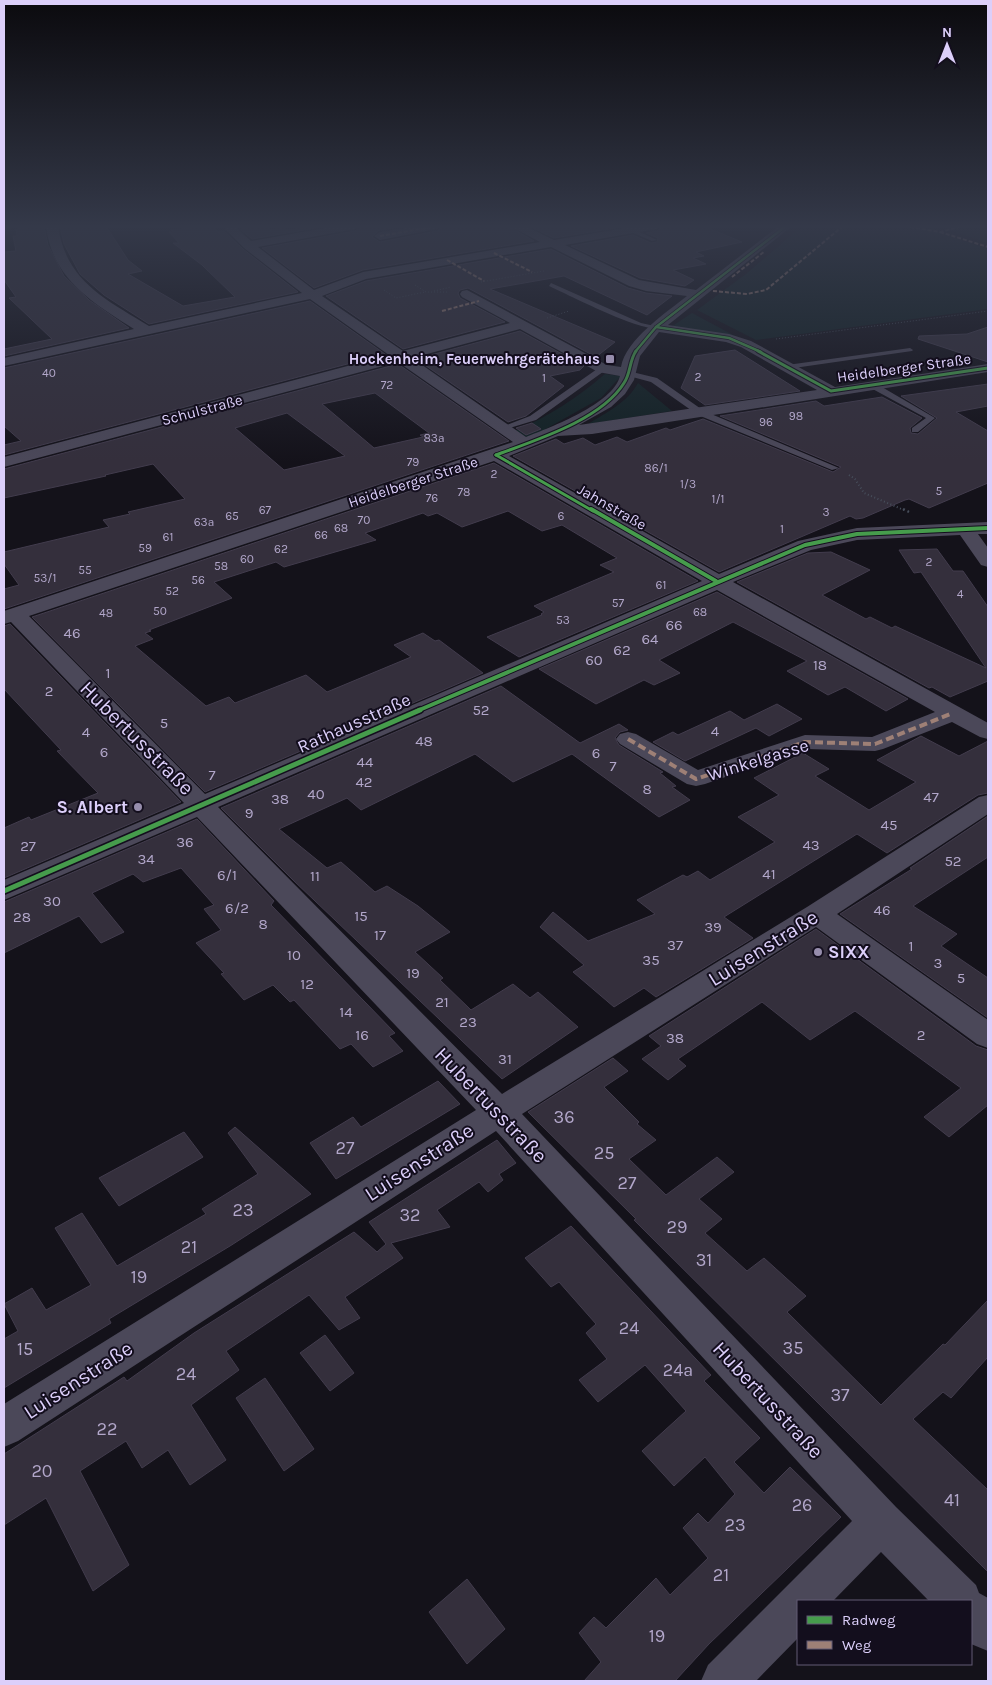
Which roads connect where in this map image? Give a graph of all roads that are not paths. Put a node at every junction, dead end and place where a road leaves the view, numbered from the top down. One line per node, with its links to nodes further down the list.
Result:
1 (105, 305): 9 (street)
2 (266, 305): 9 (street)
3 (326, 305): 11 (street)
4 (488, 305): 7 (street)
5 (595, 305): 8 (lane)
6 (686, 305): 8 (street)
7 (522, 324): 11 (street, Schulstraße); 15 (street)
8 (656, 327): 13 (street, Heidelberger Straße); 16 (street)
9 (145, 330): 12 (street)
10 (910, 350): 13 (lane)
11 (400, 357): 20 (street); 25 (street, Schulstraße)
12 (4, 362)
13 (787, 367): 18 (street, Heidelberger Straße)
14 (988, 368): 17 (street, Heidelberger Straße)
15 (603, 369): 16 (street); 20 (lane)
16 (628, 373): 19 (lane); 22 (street)
17 (872, 385): 18 (street, Heidelberger Straße); 21 (lane)
18 (831, 391): 19 (street, Heidelberger Straße)
19 (701, 413): 22 (street, Heidelberger Straße); 26 (lane)
20 (503, 428): 23 (street)
21 (915, 430)
22 (555, 431): 23 (street, Heidelberger Straße)
23 (526, 444): 24 (street, Heidelberger Straße)
24 (496, 455): 30 (street, Jahnstraße); 31 (street, Heidelberger Straße)
25 (4, 462)
26 (835, 468)
27 (988, 528): 28 (street, Rathausstraße)
28 (965, 529): 29 (street); 30 (street, Rathausstraße)
29 (988, 561)
30 (716, 581): 32 (street, Jahnstraße); 36 (street, Rathausstraße)
31 (9, 616): 36 (street, Hubertusstraße)
32 (953, 713): 33 (street, Jahnstraße); 34 (street, Winkelgasse)
33 (988, 732)
34 (628, 739)
35 (988, 803): 38 (street, Luisenstraße)
36 (202, 804): 37 (street, Rathausstraße); 40 (street, Hubertusstraße)
37 (4, 891)
38 (817, 914): 39 (street); 40 (street, Luisenstraße)
39 (988, 1036)
40 (499, 1112): 41 (street, Luisenstraße); 42 (street, Hubertusstraße)
41 (4, 1427)
42 (880, 1522): 43 (street); 44 (street, Hubertusstraße)
43 (803, 1600)
44 (959, 1600)
45 (797, 1607): 48 (street)
46 (972, 1613): 47 (street)
47 (988, 1629)
48 (724, 1681)

